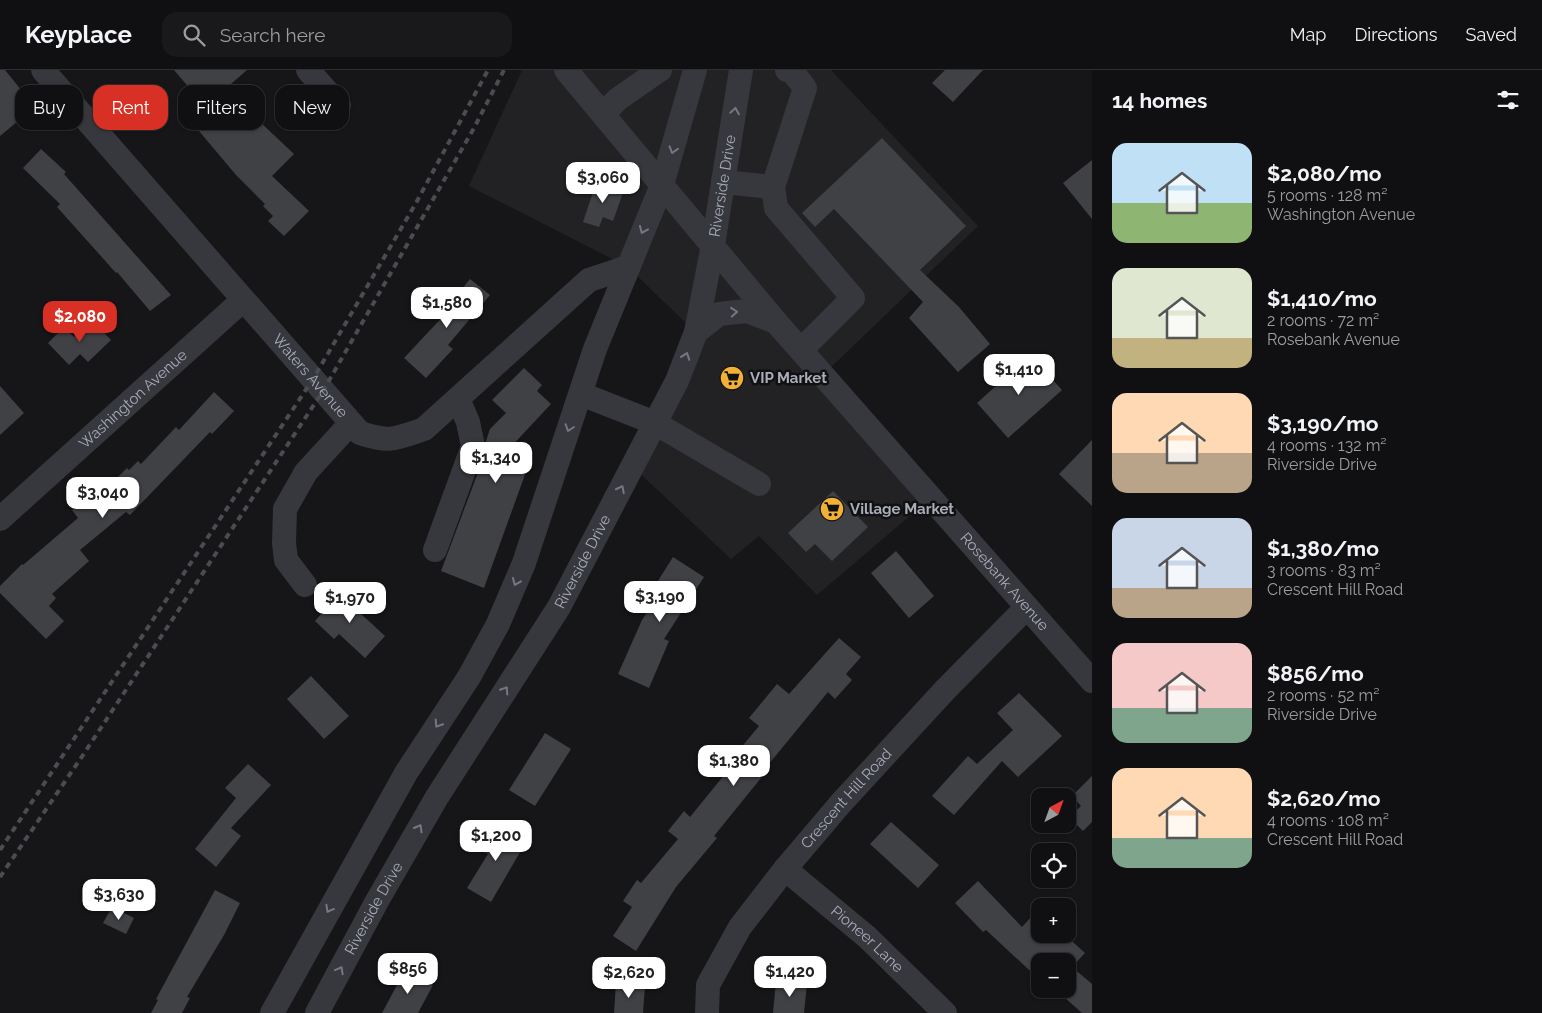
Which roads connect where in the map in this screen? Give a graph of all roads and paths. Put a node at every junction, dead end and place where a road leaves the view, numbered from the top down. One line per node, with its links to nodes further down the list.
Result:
1 (43, 70): 15 (street, Waters Avenue)
2 (308, 70): 8 (street)
3 (566, 70): 9 (street, Rosebank Avenue)
4 (660, 70): 9 (street)
5 (741, 70): 10 (street, Riverside Drive, one-way to 5)
6 (787, 70): 12 (street)
7 (691, 72): 11 (street, one-way to 11)
8 (321, 85)
9 (604, 113): 11 (street, Rosebank Avenue)
10 (724, 182): 12 (street); 13 (street, Riverside Drive)
11 (662, 185): 13 (street, Rosebank Avenue); 14 (street, one-way to 14)
12 (773, 187): 18 (street)
13 (714, 245): 16 (street, Rosebank Avenue); 17 (street, Riverside Drive)
14 (628, 267): 19 (street); 20 (street, Waters Avenue)
15 (243, 300): 21 (street, Waters Avenue); 24 (street, Washington Avenue)
16 (776, 322): 17 (street, one-way to 16); 18 (street, Rosebank Avenue)
17 (696, 332): 22 (street, Riverside Drive, one-way to 17)
18 (801, 350): 27 (street, Rosebank Avenue)
19 (581, 394): 22 (street); 30 (street, one-way to 30)
20 (458, 399): 21 (street, Waters Avenue); 25 (street)
21 (352, 423): 26 (street)
22 (655, 424): 23 (street); 31 (street, Riverside Drive, one-way to 22)
23 (759, 484)
24 (0, 519)
25 (436, 550)
26 (305, 585)
27 (1026, 608): 28 (street, Rosebank Avenue); 29 (street, Crescent Hill Road)
28 (1092, 681)
29 (785, 869): 34 (street, Crescent Hill Road); 35 (street, Pioneer Lane)
30 (343, 883): 31 (street); 32 (street, one-way to 32)
31 (377, 901): 33 (street, Riverside Drive, one-way to 31)
32 (272, 1013)
33 (317, 1013)
34 (707, 1013)
35 (945, 1013)

